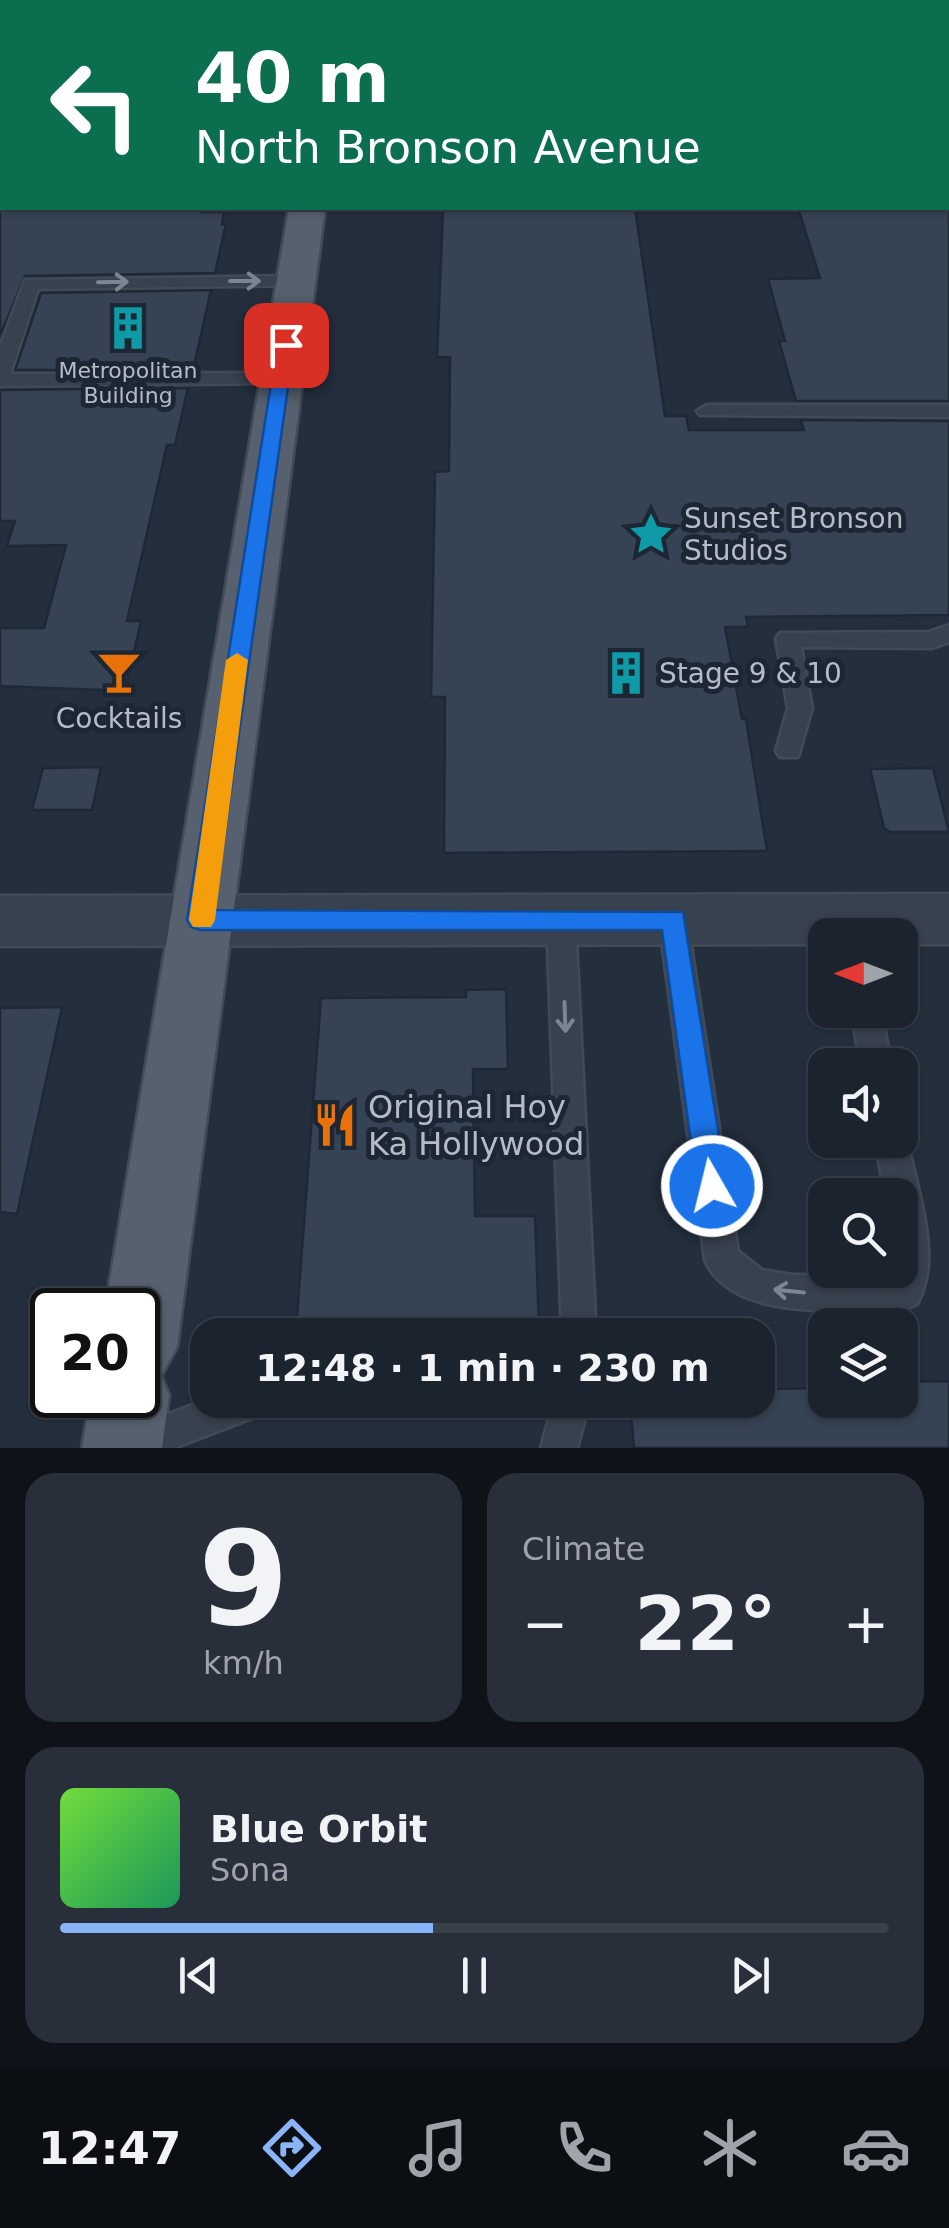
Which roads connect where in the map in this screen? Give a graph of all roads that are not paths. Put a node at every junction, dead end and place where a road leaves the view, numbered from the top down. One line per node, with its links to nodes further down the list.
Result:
1 (307, 210): 2 (main road)
2 (296, 281): 3 (lane, one-way to 2); 4 (main road)
3 (0, 377): 4 (lane)
4 (279, 379): 9 (main road)
5 (708, 411): 6 (lane)
6 (949, 411)
7 (949, 633): 8 (lane)
8 (790, 750)
9 (200, 920): 10 (street); 13 (street); 17 (main road)
10 (561, 920): 11 (street); 18 (lane, one-way to 18)
11 (674, 920): 15 (street); 16 (lane, one-way to 11)
12 (949, 920): 14 (street)
13 (0, 921)
14 (918, 923)
15 (808, 925)
16 (894, 1158)
17 (147, 1288)
18 (578, 1318)
19 (127, 1418): 22 (main road)
20 (204, 1418): 22 (lane)
21 (566, 1418): 23 (lane)
22 (124, 1448)
23 (559, 1448)

